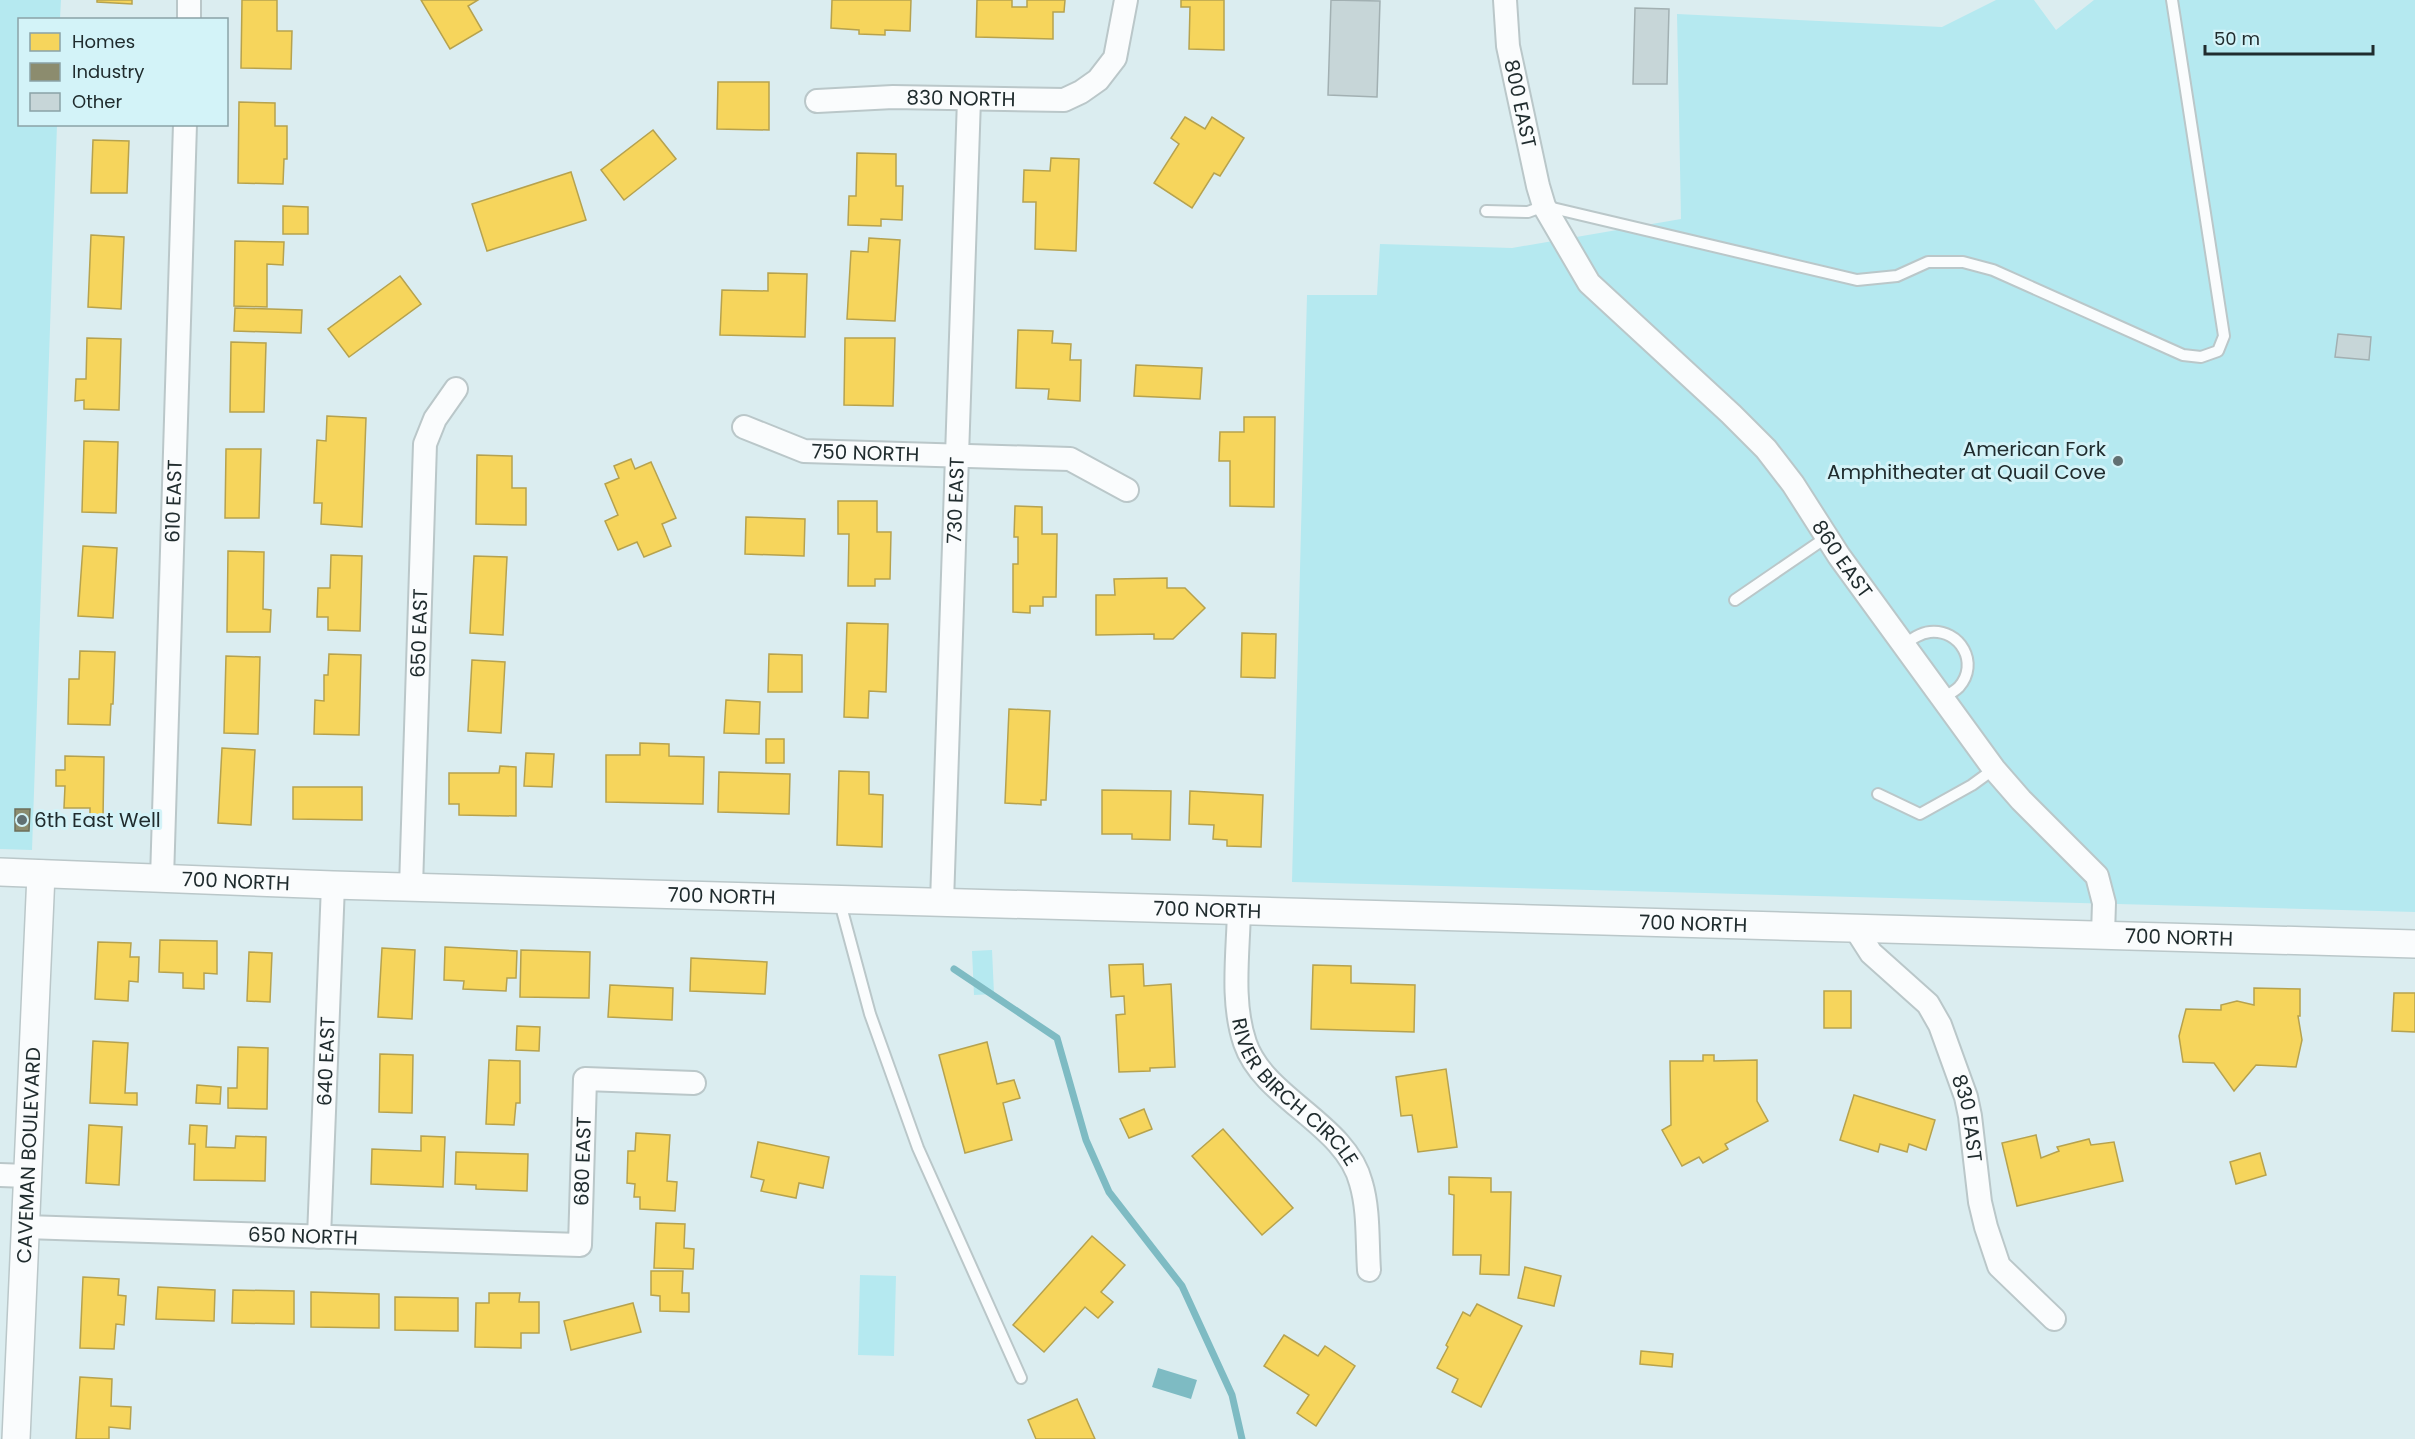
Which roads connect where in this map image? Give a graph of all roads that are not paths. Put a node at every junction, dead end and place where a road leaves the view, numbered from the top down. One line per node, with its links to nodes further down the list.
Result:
1 (189, 0): 5 (street)
2 (1126, 0): 6 (street, 830 NORTH)
3 (1505, 0): 9 (street, 800 EAST)
4 (2172, 0): 9 (lane)
5 (189, 18)
6 (969, 99): 7 (street, 830 NORTH); 13 (street, 730 EAST)
7 (817, 101)
8 (185, 126): 23 (street, 610 EAST)
9 (1544, 206): 10 (lane); 15 (street, 860 EAST)
10 (1486, 211)
11 (456, 389): 25 (street, 650 EAST)
12 (744, 427): 13 (street, 750 NORTH)
13 (957, 456): 14 (street, 750 NORTH); 27 (street, 730 EAST)
14 (1127, 489)
15 (1827, 537): 16 (lane); 17 (street, 860 EAST)
16 (1735, 600)
17 (1904, 645): 18 (street, 860 EAST); 18 (lane)
18 (1943, 698): 19 (street, 860 EAST)
19 (1995, 769): 20 (lane); 30 (street, 860 EAST)
20 (1878, 794)
21 (0, 872): 22 (street, 700 NORTH)
22 (41, 874): 23 (street, 700 NORTH); 34 (street, CAVEMAN BOULEVARD)
23 (162, 879): 24 (street, 700 NORTH)
24 (333, 885): 25 (street, 700 NORTH); 36 (street, 640 EAST)
25 (411, 887): 26 (street, 700 NORTH)
26 (838, 899): 27 (street, 700 NORTH); 40 (lane)
27 (942, 902): 28 (street, 700 NORTH)
28 (1239, 911): 29 (street, 700 NORTH); 38 (street, RIVER BIRCH CIRCLE)
29 (1855, 928): 30 (street, 700 NORTH); 39 (street, 830 EAST)
30 (2103, 934): 31 (street, 700 NORTH)
31 (2415, 944)
32 (694, 1083): 37 (street, 680 EAST)
33 (0, 1175): 34 (street)
34 (27, 1176): 35 (street, CAVEMAN BOULEVARD)
35 (25, 1227): 36 (street, 650 NORTH); 41 (street, CAVEMAN BOULEVARD)
36 (319, 1237): 37 (street, 650 NORTH)
37 (580, 1245)
38 (1369, 1270)
39 (2054, 1318)
40 (1022, 1378)
41 (11, 1427)

